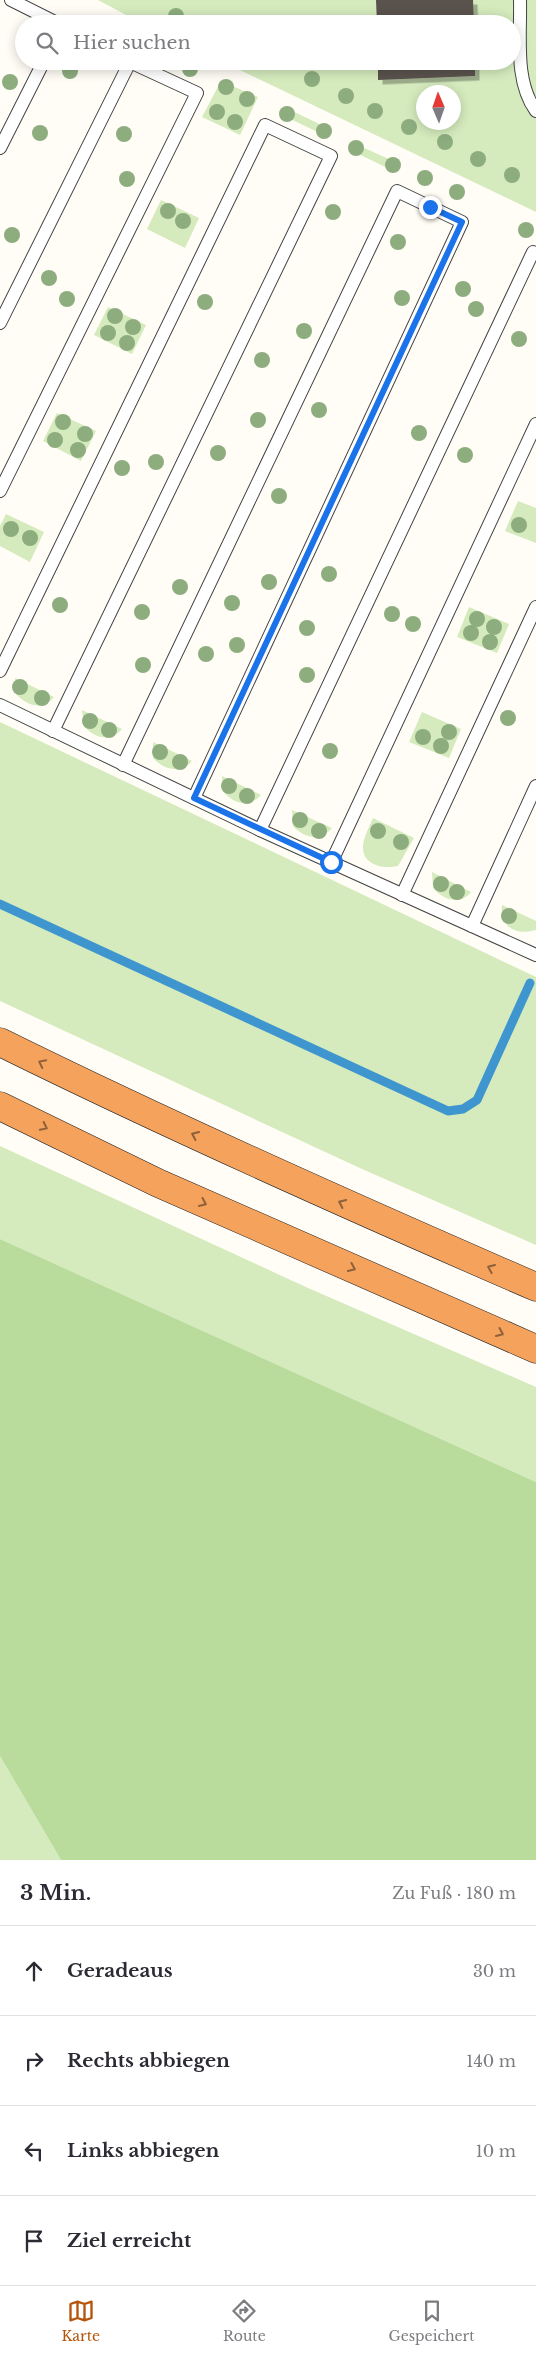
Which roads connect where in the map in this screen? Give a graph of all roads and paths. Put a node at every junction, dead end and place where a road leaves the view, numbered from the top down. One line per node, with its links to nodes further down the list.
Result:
1 (11, 0): 3 (lane)
2 (520, 0): 4 (lane)
3 (41, 15)
4 (520, 15)
5 (521, 66): 9 (lane)
6 (39, 70): 10 (lane)
7 (126, 70): 12 (lane)
8 (148, 70): 14 (lane)
9 (536, 112)
10 (0, 148)
11 (536, 254): 22 (lane)
12 (0, 323)
13 (536, 424): 23 (lane)
14 (0, 491)
15 (536, 607): 24 (lane)
16 (0, 671): 18 (lane)
17 (0, 705): 18 (lane)
18 (53, 730): 19 (lane)
19 (123, 765): 21 (lane); 21 (lane)
20 (536, 786): 25 (lane)
21 (194, 798): 22 (lane)
22 (260, 830): 23 (lane)
23 (331, 862): 24 (lane)
24 (402, 895): 25 (lane)
25 (472, 926): 26 (lane)
26 (536, 955)
27 (0, 1042): 29 (highway, one-way to 27)
28 (0, 1106): 30 (highway, one-way to 30)
29 (536, 1287)
30 (536, 1349)

